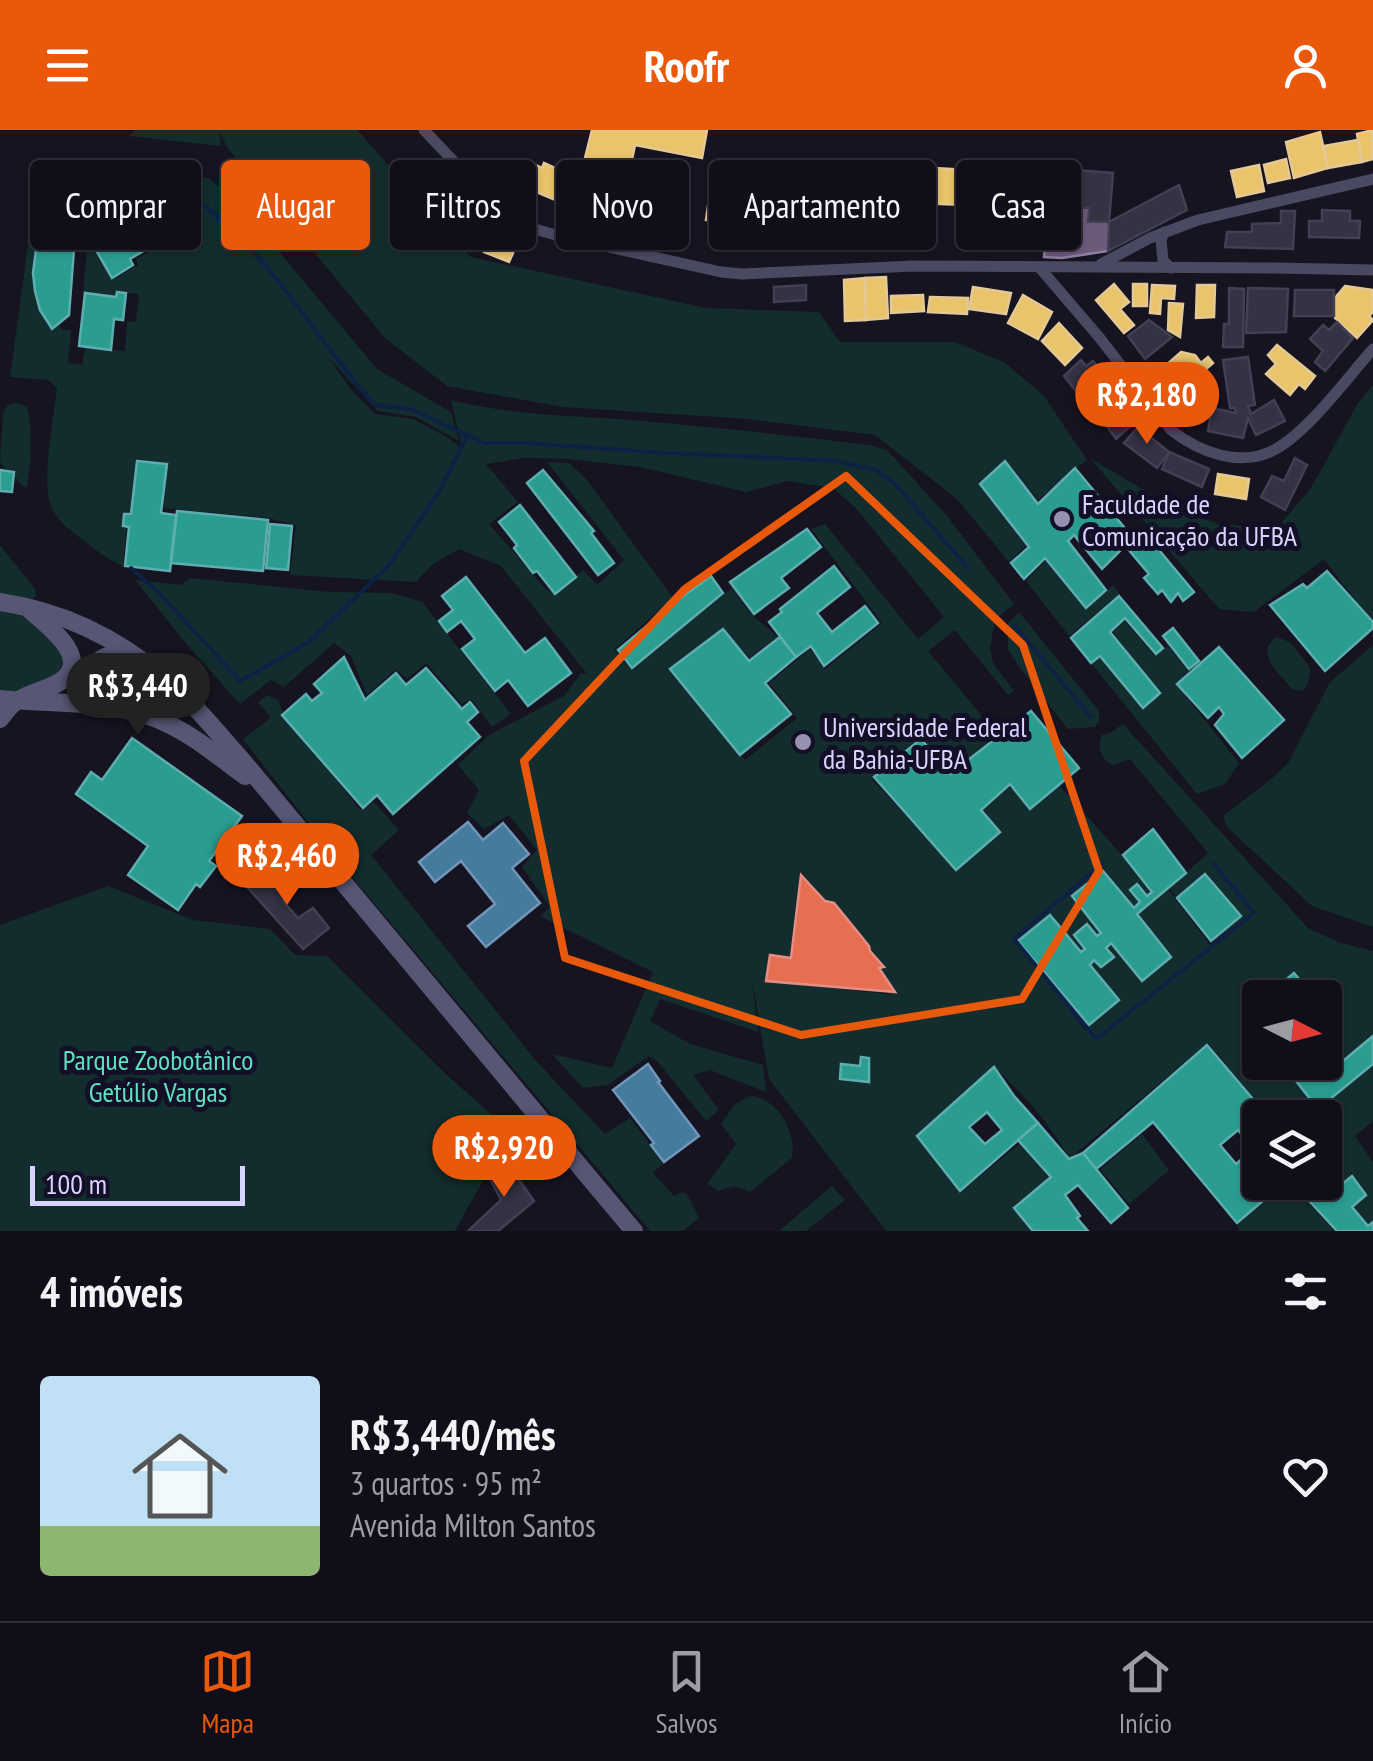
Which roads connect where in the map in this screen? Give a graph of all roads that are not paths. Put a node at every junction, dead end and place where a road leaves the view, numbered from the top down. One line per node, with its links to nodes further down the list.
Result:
1 (424, 130): 5 (street)
2 (1373, 179): 3 (street)
3 (1164, 232): 4 (street); 6 (street)
4 (1097, 266): 5 (street); 6 (street)
5 (1039, 267): 8 (street)
6 (1172, 268): 7 (street)
7 (1373, 270)
8 (1373, 349)
9 (0, 602): 10 (main road)
10 (27, 607): 11 (main road); 13 (main road)
11 (130, 653): 12 (main road); 14 (main road)
12 (184, 697): 16 (main road); 17 (main road)
13 (8, 700): 14 (main road); 15 (main road)
14 (106, 706): 16 (main road)
15 (0, 719)
16 (168, 723): 17 (main road)
17 (271, 795): 18 (main road)
18 (634, 1231)

